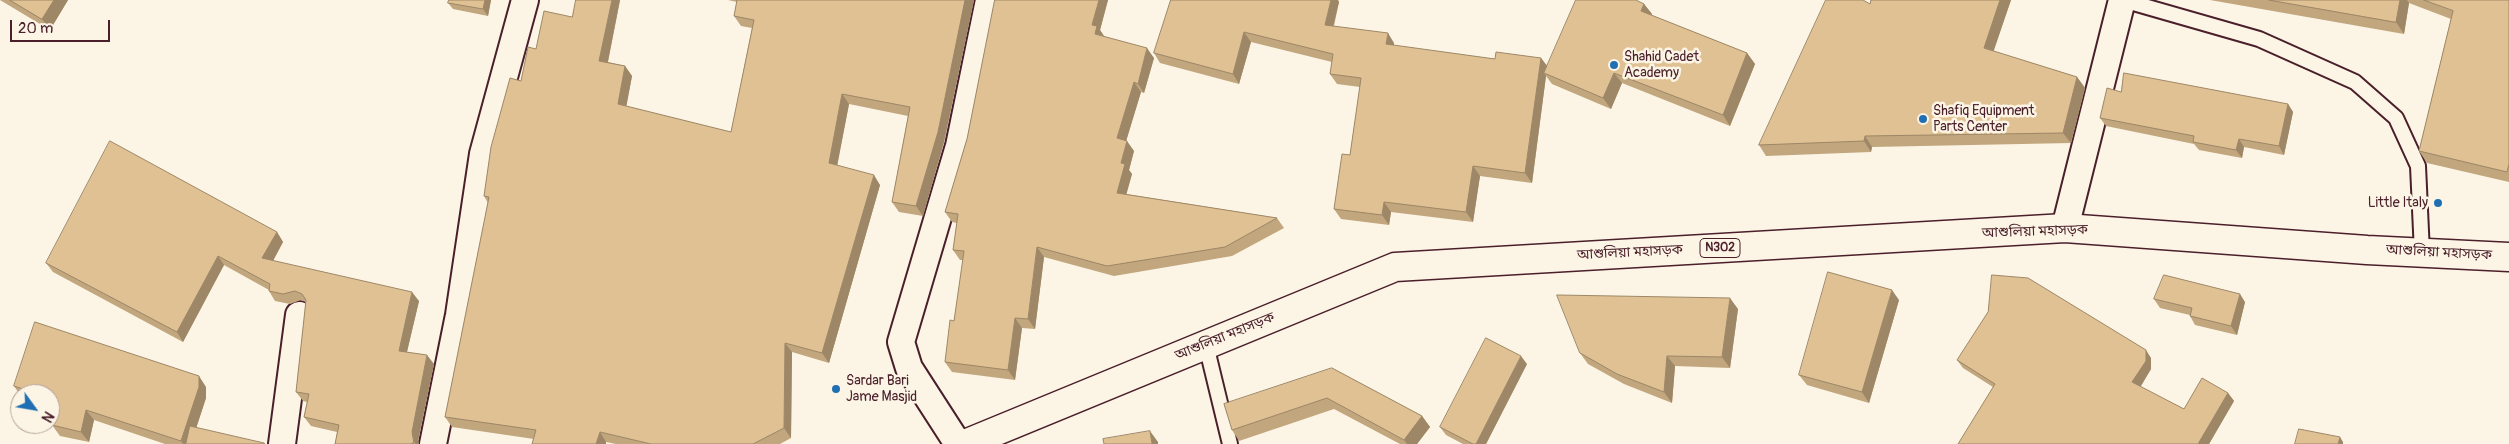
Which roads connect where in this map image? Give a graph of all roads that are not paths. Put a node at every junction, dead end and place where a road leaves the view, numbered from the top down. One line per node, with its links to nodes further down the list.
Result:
1 (525, 0): 11 (street)
2 (989, 0): 12 (street)
3 (2123, 0): 4 (street); 5 (lane)
4 (2065, 228): 5 (highway, আশুলিয়া মহাসড়ক / N302); 8 (highway, আশুলিয়া মহাসড়ক / N302)
5 (2422, 253): 6 (highway, আশুলিয়া মহাসড়ক / N302)
6 (2509, 257)
7 (299, 315): 10 (street)
8 (1206, 345): 9 (highway, আশুলিয়া মহাসড়ক / N302); 13 (lane)
9 (980, 441)
10 (282, 444)
11 (434, 444)
12 (958, 444)
13 (1230, 444)

